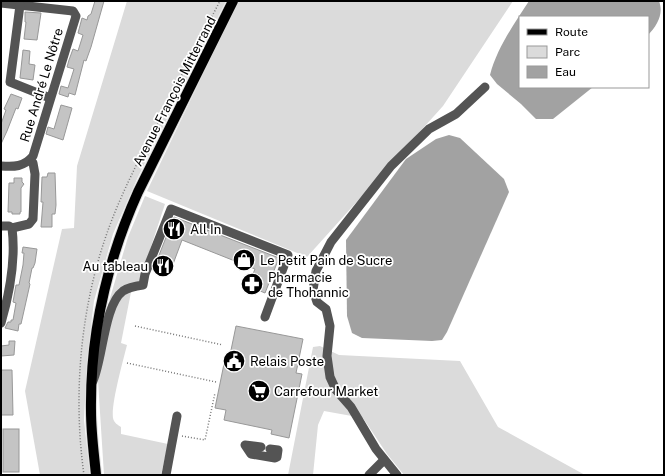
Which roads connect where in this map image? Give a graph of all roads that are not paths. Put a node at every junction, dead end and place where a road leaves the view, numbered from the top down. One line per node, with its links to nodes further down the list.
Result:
1 (234, 1): 12 (main road, Avenue François Mitterrand)
2 (1, 3): 3 (street)
3 (20, 5): 5 (street); 5 (street, Rue André Le Nôtre)
4 (485, 87): 14 (street)
5 (50, 98): 6 (street, Rue André Le Nôtre)
6 (30, 160): 7 (street, Rue André Le Nôtre); 9 (street)
7 (1, 166)
8 (1, 226): 9 (street)
9 (12, 228): 11 (street)
10 (265, 317): 12 (street)
11 (1, 323)
12 (92, 384): 15 (main road, Avenue François Mitterrand)
13 (177, 416): 16 (street)
14 (384, 460): 17 (street); 18 (street)
15 (96, 475)
16 (166, 475)
17 (369, 475)
18 (397, 475)

